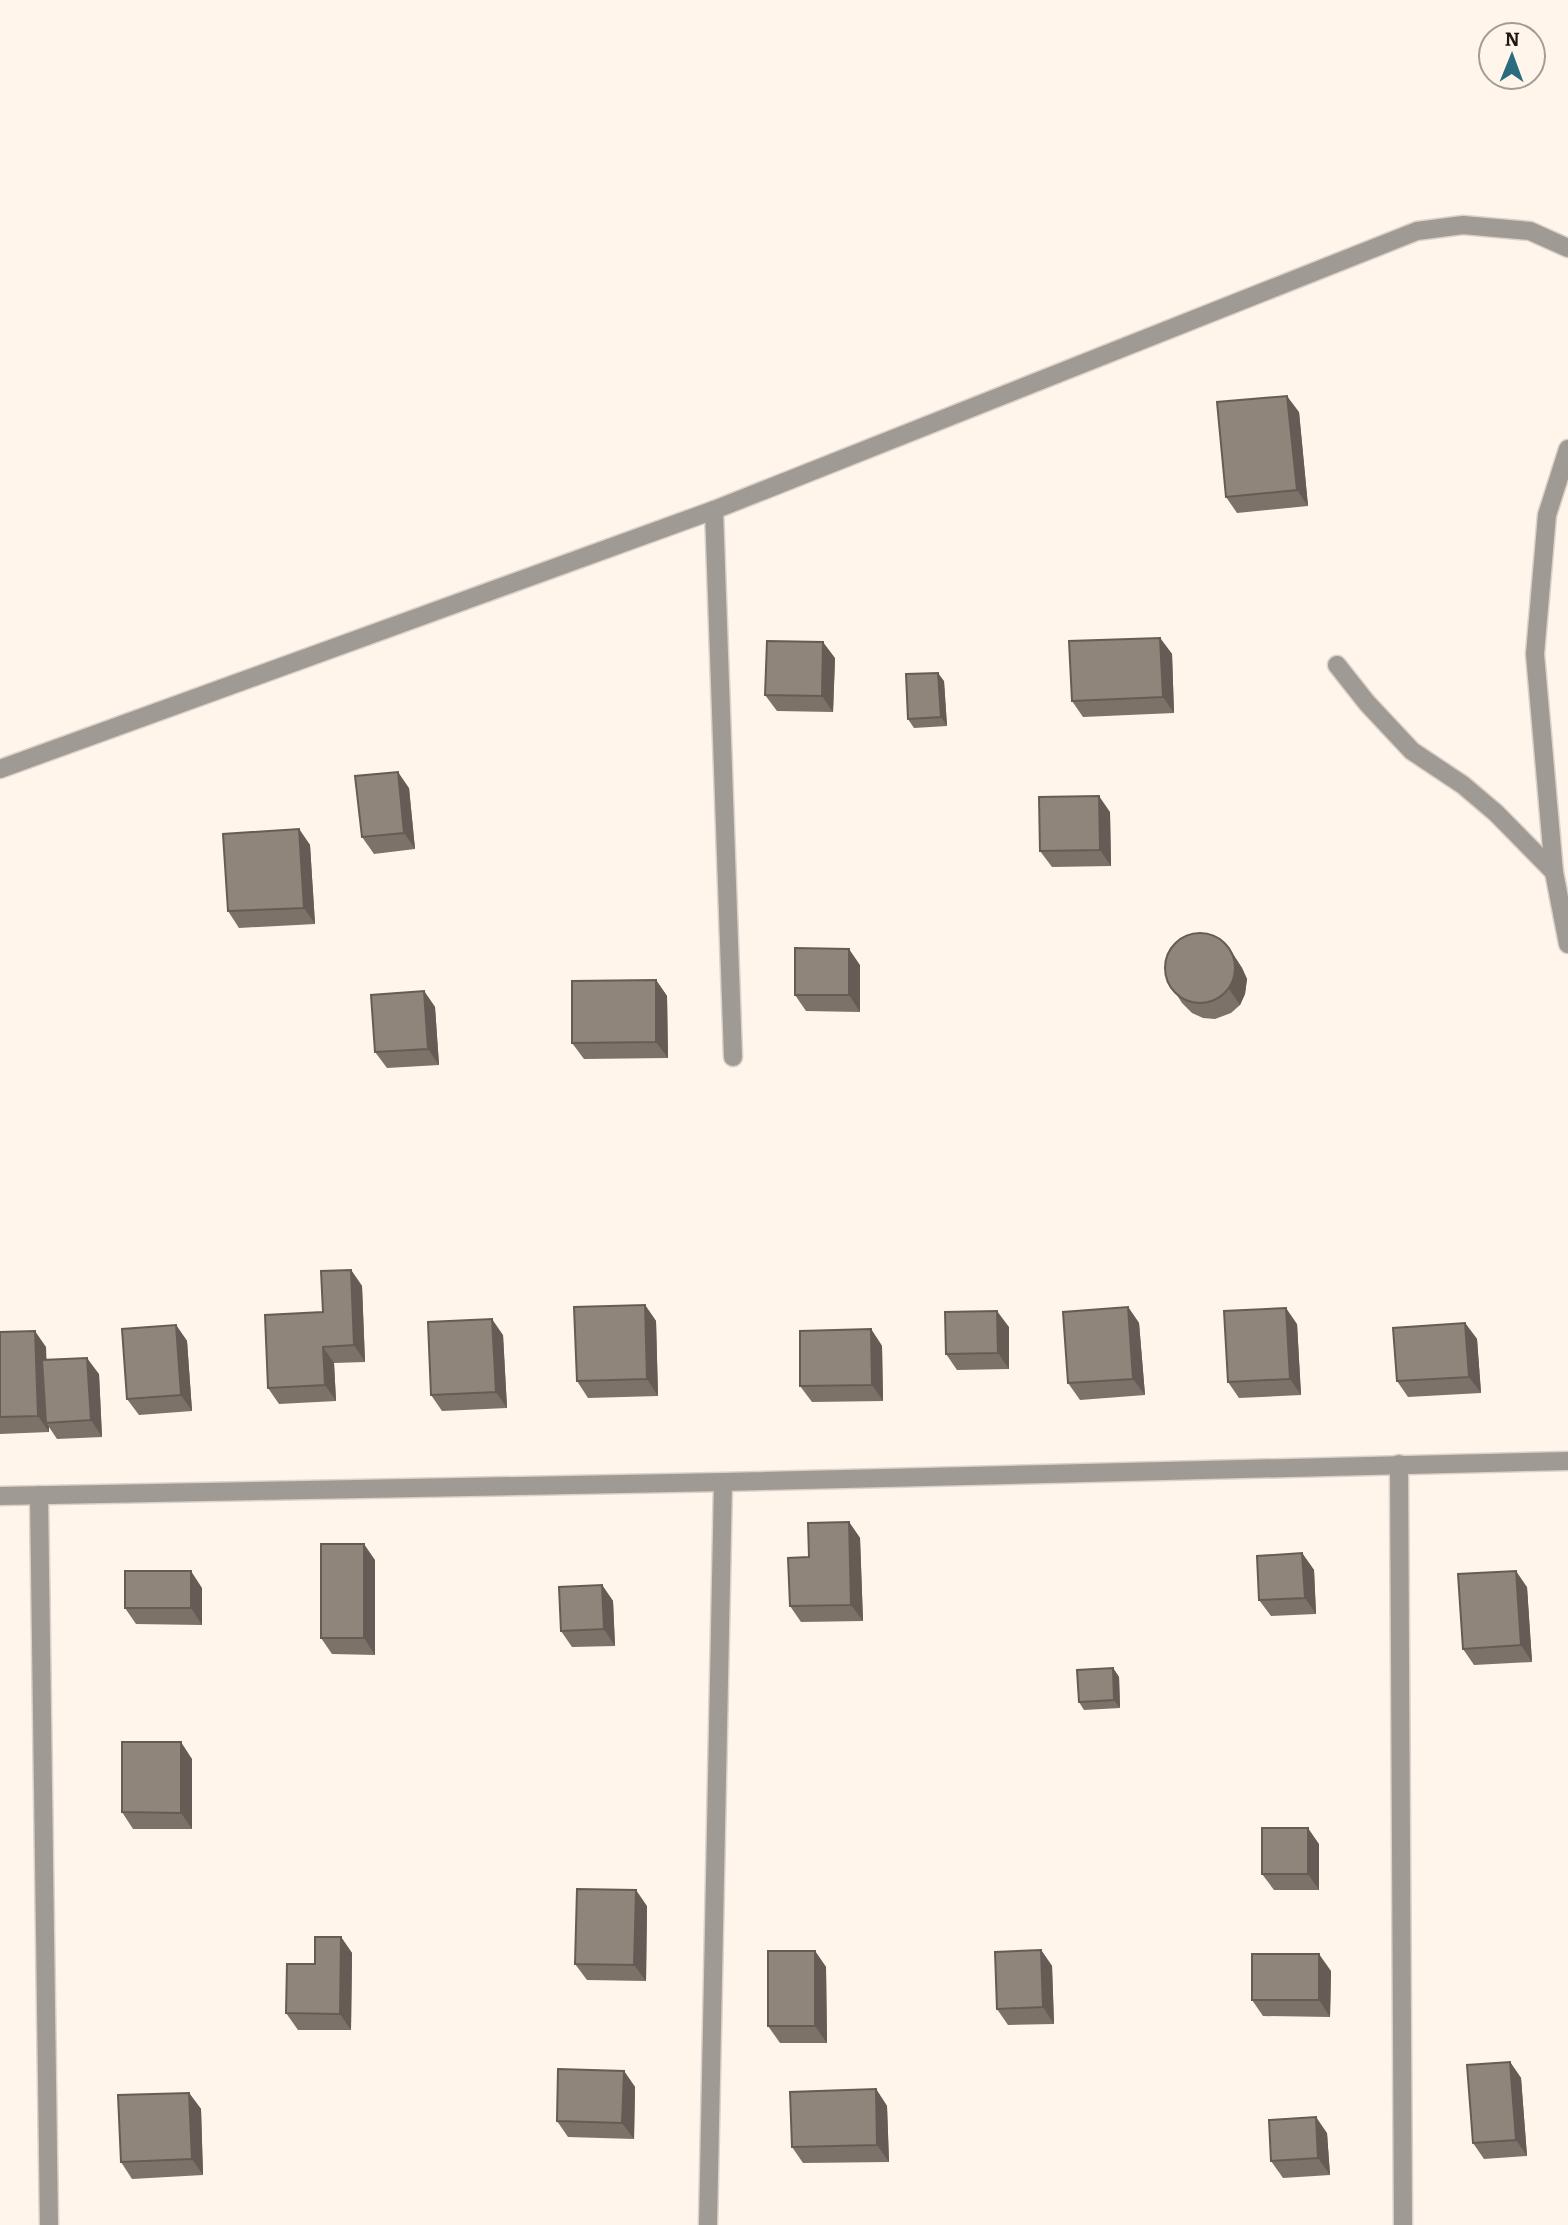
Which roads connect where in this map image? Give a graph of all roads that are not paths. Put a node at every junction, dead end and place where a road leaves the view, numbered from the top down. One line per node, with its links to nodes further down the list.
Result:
1 (1568, 248): 3 (street)
2 (1568, 449): 6 (street)
3 (714, 510): 5 (street); 8 (street)
4 (1337, 665): 6 (street)
5 (0, 769)
6 (1554, 872): 7 (street)
7 (1568, 944)
8 (733, 1057)
9 (1568, 1461): 10 (street)
10 (1399, 1464): 11 (street); 16 (street)
11 (723, 1482): 12 (street); 15 (street)
12 (39, 1495): 13 (street); 14 (street)
13 (0, 1496)
14 (49, 2225)
15 (708, 2225)
16 (1403, 2225)

